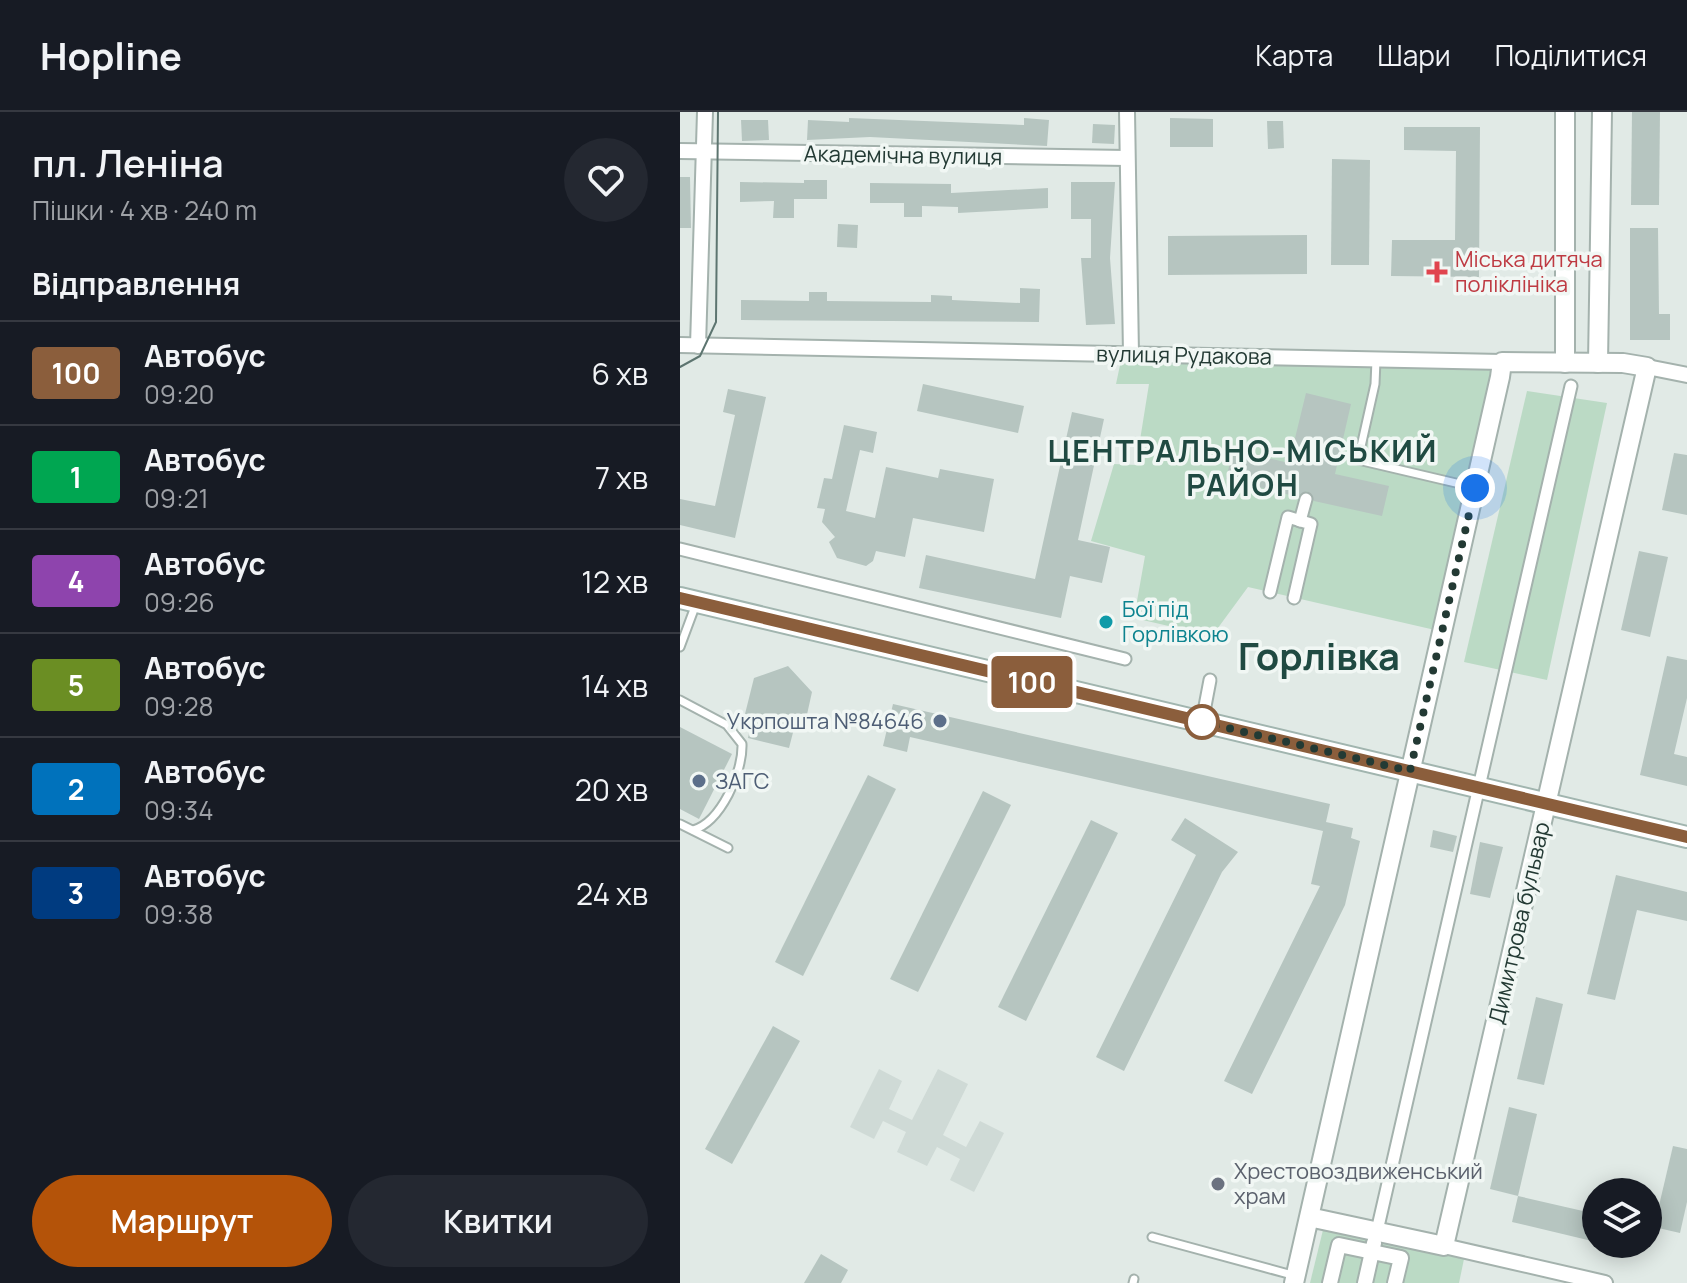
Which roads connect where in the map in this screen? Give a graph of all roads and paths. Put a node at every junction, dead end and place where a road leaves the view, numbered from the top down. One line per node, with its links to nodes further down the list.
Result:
1 (705, 112): 6 (street)
2 (1127, 112): 7 (street)
3 (1565, 112): 13 (street)
4 (1602, 112): 14 (street)
5 (680, 151): 6 (street, Академічна вулиця)
6 (704, 152): 7 (street, Академічна вулиця); 9 (street)
7 (1127, 158): 10 (street)
8 (680, 345): 9 (street, вулиця Рудакова)
9 (698, 346): 10 (street, вулиця Рудакова)
10 (1131, 354): 11 (street, вулиця Рудакова)
11 (1376, 360): 12 (street, вулиця Рудакова); 18 (lane)
12 (1502, 362): 13 (street, вулиця Рудакова); 18 (street)
13 (1565, 363): 14 (street, вулиця Рудакова)
14 (1598, 363): 15 (street, вулиця Рудакова)
15 (1647, 367): 16 (street, вулиця Рудакова); 32 (street, Димитрова бульвар)
16 (1687, 375)
17 (1571, 386): 31 (street)
18 (1475, 488): 30 (street)
19 (1306, 499): 20 (street)
20 (1300, 521): 22 (street); 23 (street)
21 (680, 549): 26 (street)
22 (1270, 592)
23 (1294, 598)
24 (688, 600): 25 (lane); 29 (main road)
25 (680, 647)
26 (1125, 659)
27 (1210, 680): 29 (street)
28 (680, 700): 34 (lane)
29 (1202, 722): 30 (main road)
30 (1410, 771): 31 (main road); 37 (street)
31 (1477, 787): 32 (main road); 38 (street)
32 (1547, 804): 35 (main road); 40 (street, Димитрова бульвар)
33 (680, 824): 34 (lane)
34 (693, 830): 36 (lane)
35 (1687, 837)
36 (728, 848)
37 (1309, 1217): 38 (street); 42 (street)
38 (1377, 1231): 40 (street); 41 (street)
39 (1152, 1237): 42 (lane)
40 (1444, 1246): 46 (street)
41 (1372, 1252): 43 (street); 44 (street); 45 (street)
42 (1295, 1280)
43 (1330, 1283)
44 (1365, 1283)
45 (1395, 1283)
46 (1605, 1283)

